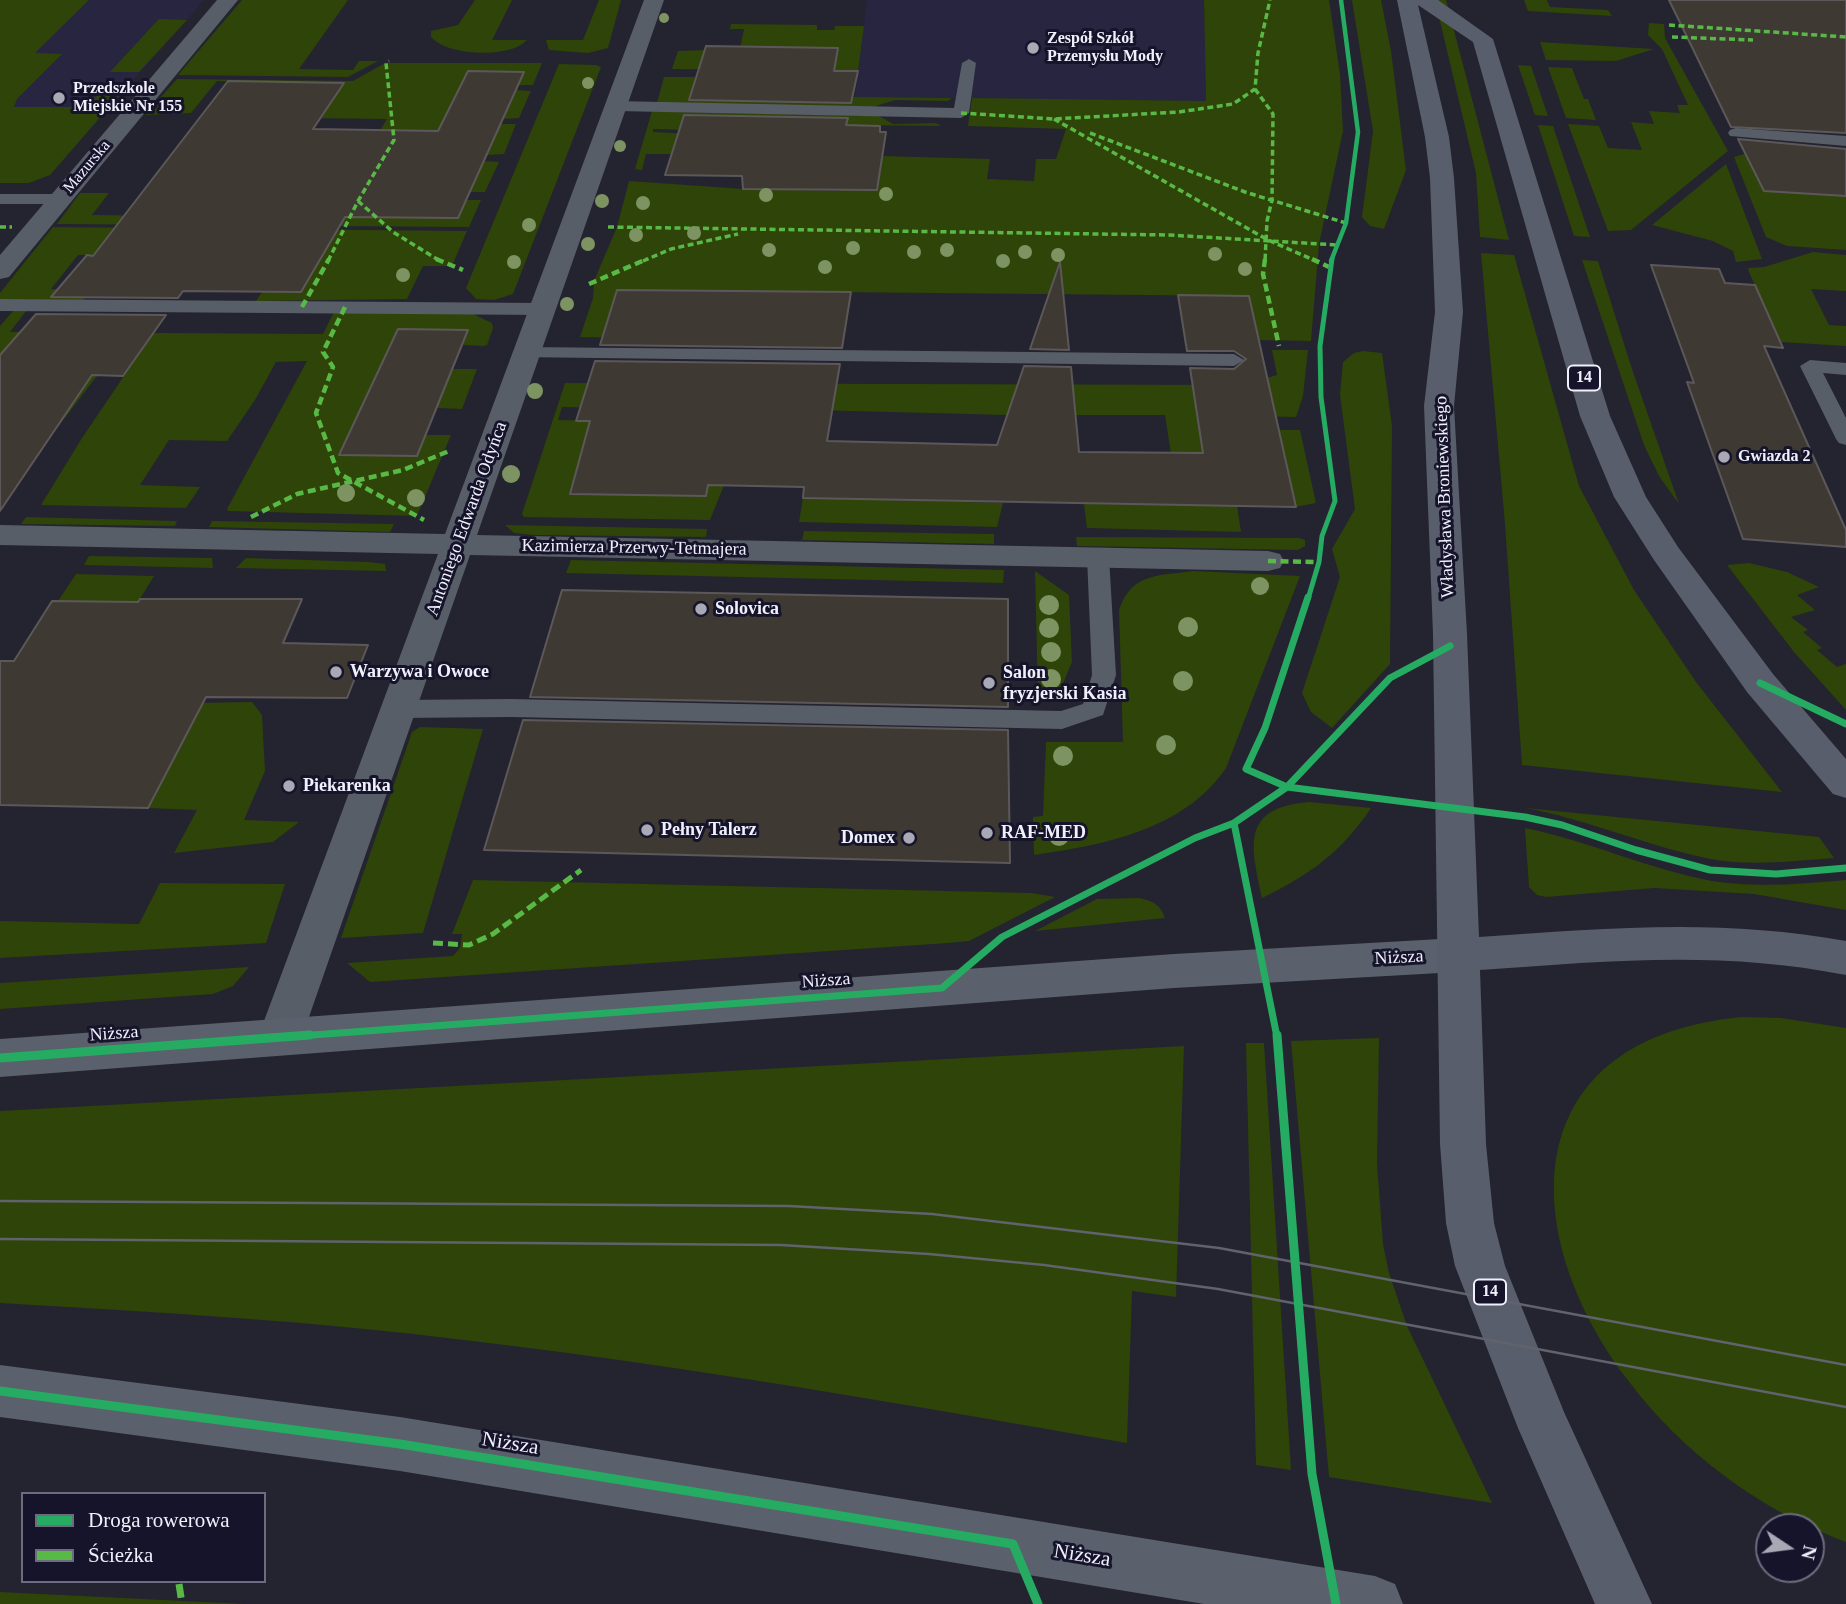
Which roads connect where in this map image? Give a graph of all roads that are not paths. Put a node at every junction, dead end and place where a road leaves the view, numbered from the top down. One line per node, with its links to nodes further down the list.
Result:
1 (228, 0): 10 (street, Mazurska)
2 (653, 0): 6 (street, Antoniego Edwarda Odyńca)
3 (1407, 0): 24 (main road, Władysława Broniewskiego / 14)
4 (1424, 0): 23 (main road, 14)
5 (969, 63): 6 (lane)
6 (615, 106): 13 (street, Antoniego Edwarda Odyńca)
7 (1736, 133): 8 (lane)
8 (1846, 141)
9 (0, 199): 10 (lane)
10 (60, 200): 11 (street, Mazurska)
11 (0, 271)
12 (0, 305): 13 (lane)
13 (541, 309): 14 (street, Antoniego Edwarda Odyńca)
14 (525, 353): 15 (lane); 19 (street, Antoniego Edwarda Odyńca)
15 (1234, 360)
16 (1846, 369): 17 (lane)
17 (1846, 439)
18 (0, 535): 19 (street, Kazimierza Przerwy-Tetmajera)
19 (457, 545): 20 (street, Kazimierza Przerwy-Tetmajera); 22 (street, Antoniego Edwarda Odyńca)
20 (1098, 557): 21 (street, Kazimierza Przerwy-Tetmajera); 22 (lane)
21 (1268, 561)
22 (398, 709): 26 (street, Antoniego Edwarda Odyńca)
23 (1846, 784)
24 (1458, 955): 25 (main road); 26 (street, Niższa); 30 (main road, 14)
25 (1846, 958)
26 (280, 1037): 27 (street, Niższa)
27 (0, 1058)
28 (0, 1391): 29 (street, Niższa)
29 (1375, 1604)
30 (1624, 1604)

